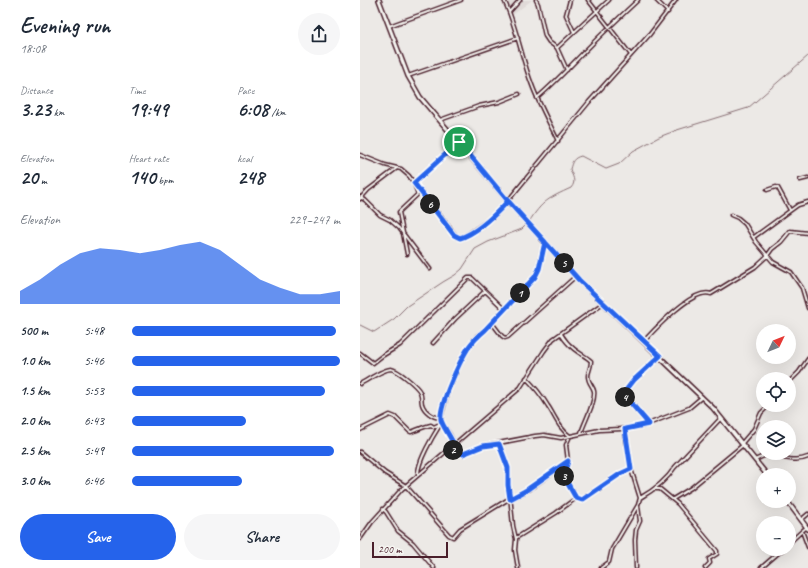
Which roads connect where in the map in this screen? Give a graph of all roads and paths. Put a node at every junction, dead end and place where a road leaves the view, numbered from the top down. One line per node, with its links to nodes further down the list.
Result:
1 (379, 0): 15 (main road)
2 (461, 0): 15 (street)
3 (504, 0): 13 (street)
4 (520, 0): 13 (street)
5 (536, 0): 19 (street)
6 (570, 0): 17 (street)
7 (588, 0): 12 (street)
8 (608, 0): 12 (street)
9 (638, 0): 16 (street)
10 (656, 0): 14 (street)
11 (676, 0): 14 (street)
12 (596, 11): 16 (street); 17 (street)
13 (510, 12): 18 (street)
14 (668, 12): 20 (street)
15 (389, 26): 22 (main road)
16 (608, 27): 20 (street); 21 (street)
17 (574, 32): 19 (street)
18 (518, 38): 22 (street); 24 (street)
19 (557, 48): 21 (street)
20 (631, 55): 26 (street)
21 (567, 71): 24 (street)
22 (408, 76): 25 (main road)
23 (519, 94): 25 (street)
24 (538, 98): 26 (street)
25 (440, 120): 27 (main road)
26 (558, 141): 35 (street)
27 (459, 142): 32 (street); 35 (main road)
28 (360, 154): 29 (street)
29 (397, 168): 32 (street); 34 (street)
30 (808, 178): 31 (street)
31 (800, 180)
32 (414, 183): 35 (street); 40 (street)
33 (767, 190): 37 (street)
34 (360, 198): 40 (street)
35 (508, 201): 42 (main road)
36 (808, 202): 37 (street)
37 (790, 210): 41 (street)
38 (731, 215): 41 (street)
39 (808, 233): 44 (street)
40 (402, 234): 43 (street); 45 (street)
41 (754, 237): 44 (street)
42 (545, 242): 46 (main road); 50 (street)
43 (406, 254)
44 (767, 256): 49 (street); 53 (street)
45 (430, 269)
46 (576, 276): 48 (main road); 51 (street)
47 (485, 291): 50 (street); 54 (street); 55 (street)
48 (603, 303): 52 (street); 53 (main road)
49 (808, 308)
50 (504, 309): 51 (street)
51 (492, 323): 63 (street)
52 (561, 334): 59 (street); 69 (street)
53 (644, 341): 56 (main road)
54 (434, 343)
55 (360, 354)
56 (660, 356): 61 (main road); 66 (street)
57 (808, 359): 58 (street)
58 (796, 375)
59 (526, 378): 70 (street); 73 (street)
60 (360, 384): 63 (street)
61 (702, 397): 64 (main road); 66 (street)
62 (762, 412): 72 (street)
63 (441, 417): 65 (street)
64 (722, 418): 72 (main road); 84 (street)
65 (441, 423): 68 (street); 73 (street); 82 (street)
66 (649, 424): 67 (street)
67 (625, 429): 69 (street); 81 (street)
68 (360, 430)
69 (581, 433): 70 (street)
70 (570, 436): 71 (street); 79 (street)
71 (499, 444): 74 (street); 87 (street)
72 (742, 444): 77 (main road); 88 (street)
73 (454, 445): 74 (street)
74 (450, 448): 82 (street)
75 (360, 452): 83 (street)
76 (808, 457): 78 (street)
77 (756, 460): 80 (main road)
78 (796, 460)
79 (568, 461): 85 (street); 87 (street)
80 (762, 468)
81 (631, 469): 85 (street); 86 (street)
82 (418, 476): 83 (street)
83 (406, 486): 87 (street); 91 (street)
84 (654, 489): 86 (street); 88 (street)
85 (576, 498): 97 (street)
86 (640, 498): 89 (street)
87 (510, 499): 97 (street)
88 (673, 499): 107 (street)
89 (638, 506): 101 (street); 106 (street)
90 (792, 508): 93 (main road)
91 (383, 509): 98 (street); 102 (street)
92 (808, 514): 93 (street)
93 (801, 520): 94 (main road)
94 (807, 528): 95 (street)
95 (802, 531): 96 (street); 99 (street)
96 (796, 537)
97 (516, 538): 103 (street)
98 (360, 539)
99 (808, 547)
100 (775, 556): 108 (street)
101 (609, 563): 104 (street); 105 (street)
102 (434, 568)
103 (518, 568)
104 (601, 568)
105 (609, 568)
106 (636, 568)
107 (705, 568)
108 (761, 568)

